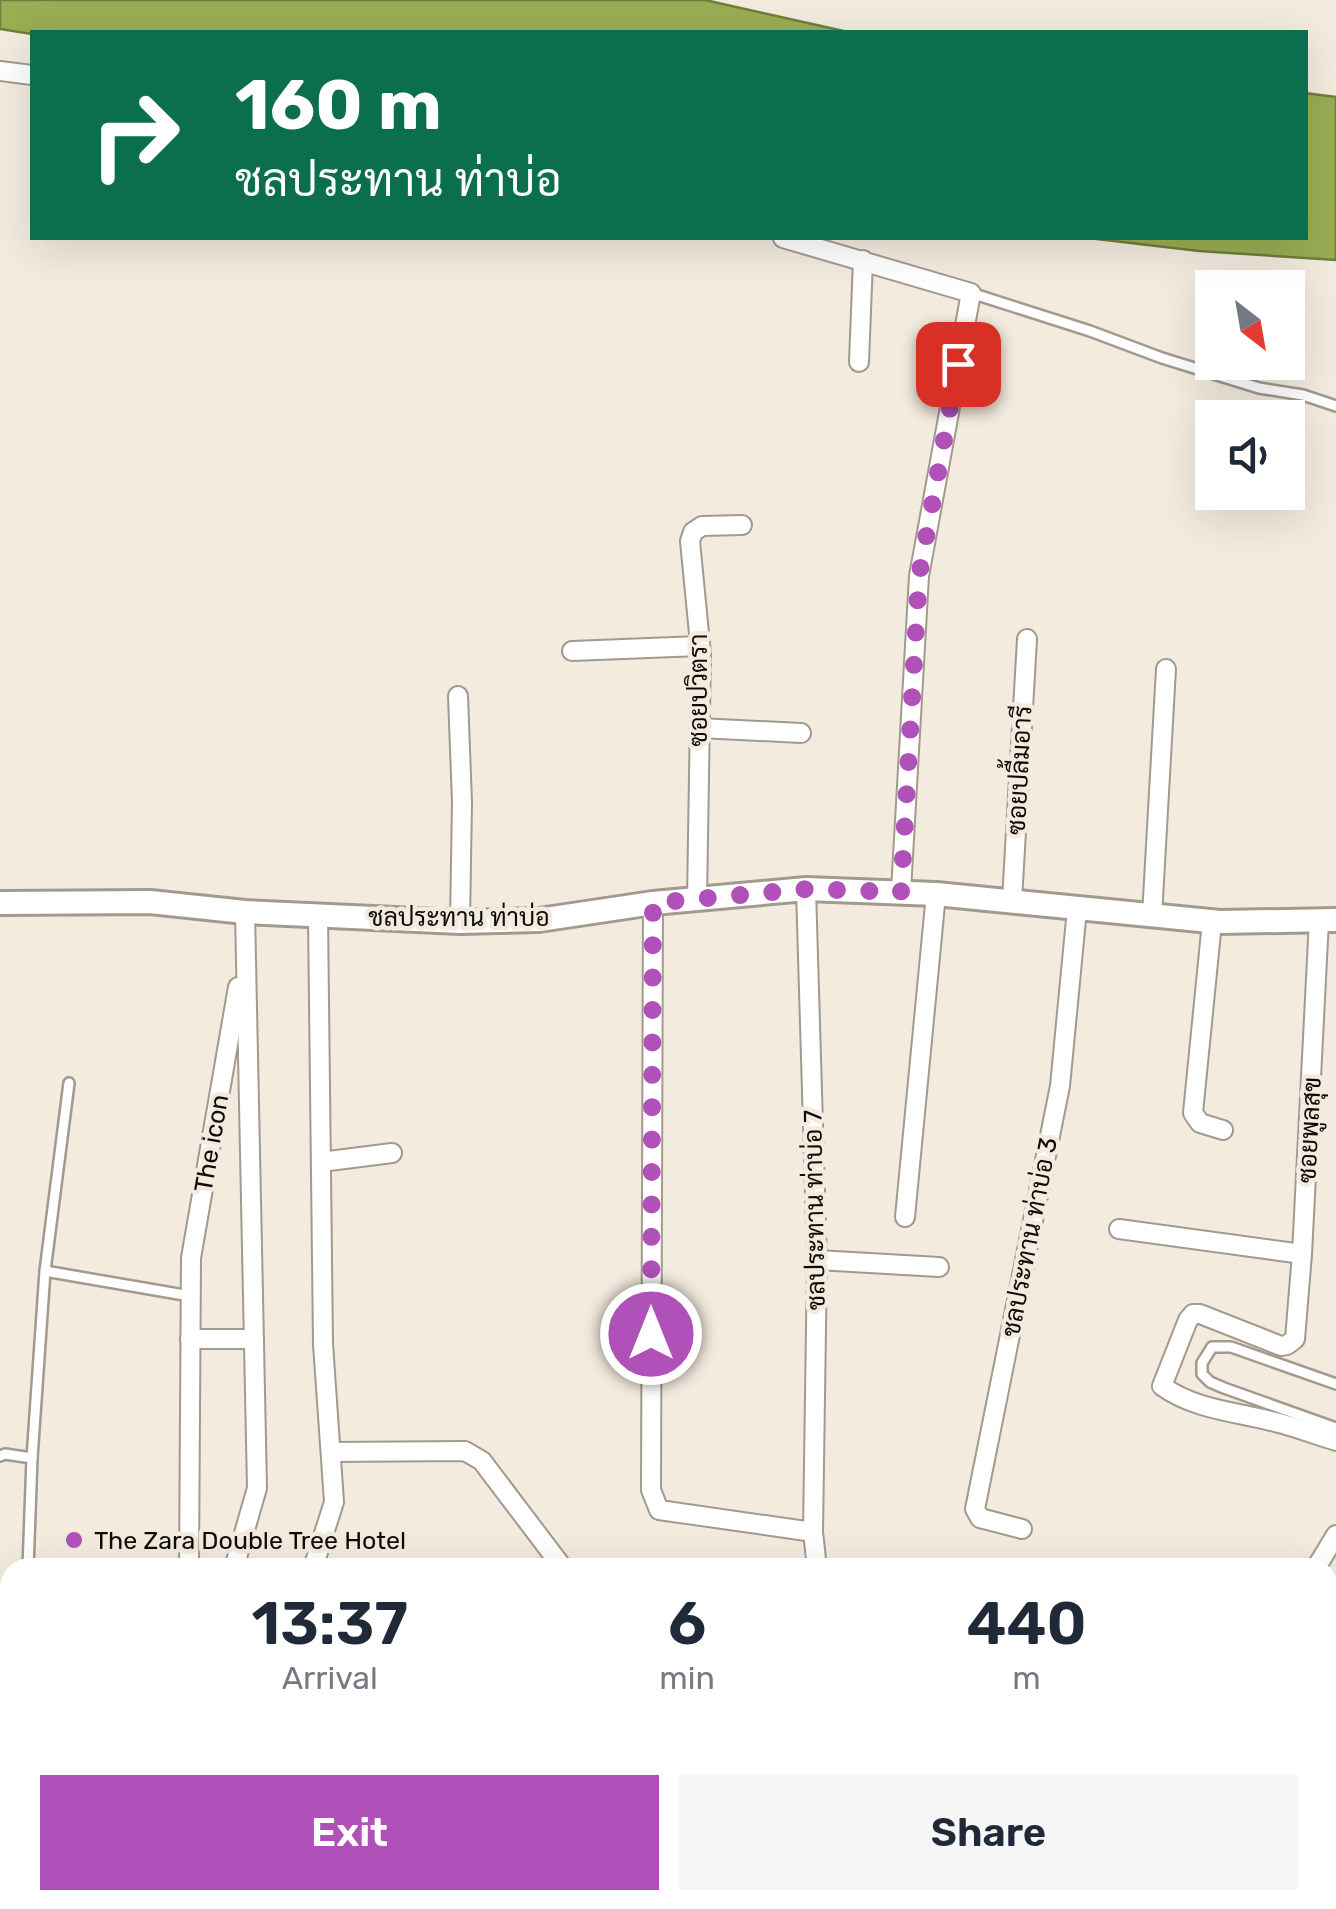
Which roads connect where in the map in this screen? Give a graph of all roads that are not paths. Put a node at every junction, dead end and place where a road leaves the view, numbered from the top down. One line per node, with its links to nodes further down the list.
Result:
1 (0, 71): 2 (street)
2 (30, 74)
3 (790, 240): 4 (street)
4 (863, 260): 5 (street); 6 (street)
5 (971, 293): 7 (lane); 17 (street)
6 (859, 362)
7 (1336, 406)
8 (742, 525): 10 (street, ซอยปวิตรา)
9 (1027, 639): 21 (street, ซอยปลื้มอารี)
10 (700, 646): 11 (street); 14 (street, ซอยปวิตรา)
11 (572, 651)
12 (1166, 670): 26 (street)
13 (458, 696): 28 (street)
14 (699, 728): 15 (street); 19 (street, ซอยปวิตรา)
15 (801, 733)
16 (806, 889): 17 (street, ชลประทาน ท่าบ่อ); 19 (street, ชลประทาน ท่าบ่อ); 38 (street, ชลประทาน ท่าบ่อ 7)
17 (901, 892): 18 (street, ชลประทาน ท่าบ่อ)
18 (936, 894): 21 (street, ชลประทาน ท่าบ่อ); 35 (street)
19 (697, 899): 22 (street, ชลประทาน ท่าบ่อ)
20 (0, 902): 24 (street, ชลประทาน ท่าบ่อ)
21 (1012, 902): 23 (street, ชลประทาน ท่าบ่อ)
22 (653, 903): 28 (street, ชลประทาน ท่าบ่อ); 51 (street)
23 (1077, 908): 26 (street, ชลประทาน ท่าบ่อ); 50 (street, ชลประทาน ท่าบ่อ 3)
24 (245, 912): 25 (street, ชลประทาน ท่าบ่อ); 30 (street, The icon)
25 (318, 916): 28 (street, ชลประทาน ท่าบ่อ); 34 (street)
26 (1152, 916): 29 (street, ชลประทาน ท่าบ่อ)
27 (1328, 920): 29 (street, ชลประทาน ท่าบ่อ); 37 (street, ซอยพูลสุข)
28 (460, 922)
29 (1212, 922): 32 (street)
30 (246, 948): 41 (street, The icon); 42 (street, The icon)
31 (69, 1083): 40 (lane)
32 (1224, 1130)
33 (392, 1153): 34 (street)
34 (321, 1162): 47 (street)
35 (905, 1217)
36 (1119, 1229): 37 (street)
37 (1302, 1254): 46 (street, ซอยพูลสุข)
38 (816, 1260): 39 (street); 51 (street, ชลประทาน ท่าบ่อ 7)
39 (940, 1266)
40 (45, 1272): 41 (lane); 49 (lane)
41 (190, 1296): 43 (street, The icon)
42 (254, 1339): 43 (street); 55 (street, The icon)
43 (190, 1340): 54 (street, The icon)
44 (1336, 1384): 45 (lane)
45 (1336, 1428)
46 (1336, 1442)
47 (331, 1452): 56 (street); 57 (street)
48 (0, 1456): 49 (lane)
49 (32, 1458): 53 (lane)
50 (1022, 1529)
51 (813, 1532): 58 (street, ชลประทาน ท่าบ่อ 7)
52 (1336, 1535): 59 (street)
53 (28, 1558)
54 (189, 1558)
55 (237, 1558)
56 (316, 1558)
57 (555, 1558)
58 (816, 1558)
59 (1322, 1558)

